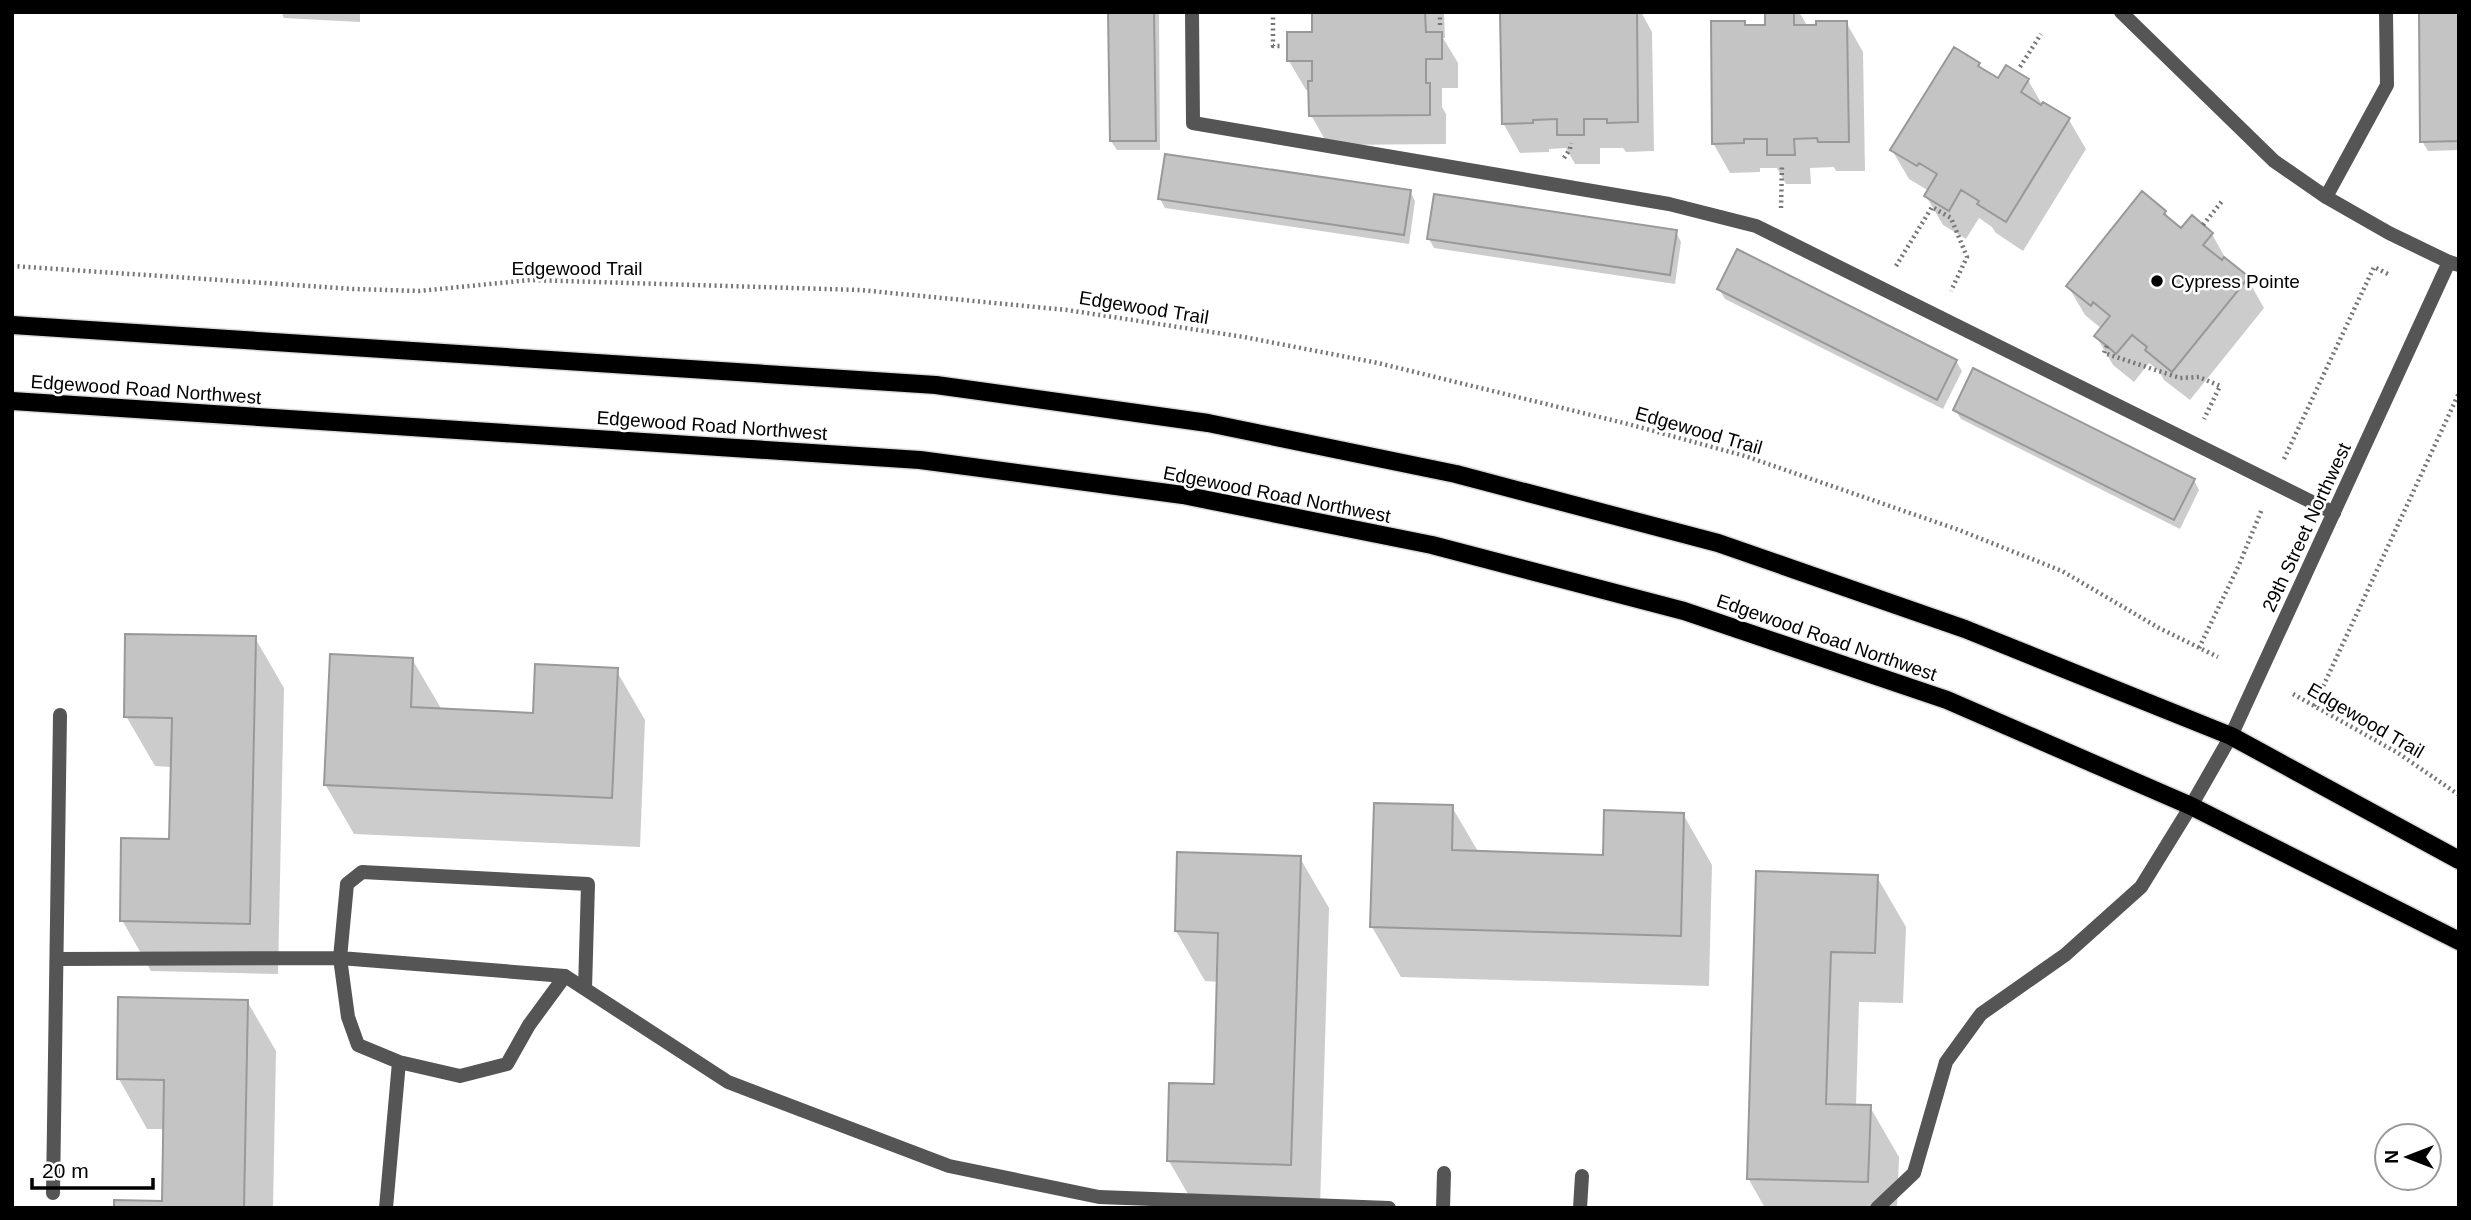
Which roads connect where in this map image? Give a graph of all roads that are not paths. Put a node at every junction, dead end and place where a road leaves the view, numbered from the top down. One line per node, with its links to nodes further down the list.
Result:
1 (1192, 12): 8 (street)
2 (2386, 12): 4 (street)
3 (2124, 13): 4 (street, 29th Street Northwest)
4 (2326, 197): 5 (street, 29th Street Northwest)
5 (2454, 263): 8 (street, 29th Street Northwest)
6 (12, 325): 10 (main road)
7 (12, 401): 11 (main road, Edgewood Road Northwest)
8 (2334, 513): 10 (street, 29th Street Northwest)
9 (60, 715): 15 (street)
10 (2231, 736): 11 (street, 29th Street Northwest); 12 (main road)
11 (2191, 806): 13 (main road, Edgewood Road Northwest); 26 (street, 29th Street Northwest)
12 (2459, 860)
13 (2459, 941)
14 (340, 958): 15 (street); 16 (street); 17 (street); 18 (street)
15 (57, 960): 21 (street)
16 (565, 976): 17 (street); 18 (street)
17 (585, 989): 23 (street)
18 (399, 1062): 22 (street)
19 (1444, 1173): 24 (street)
20 (1582, 1176): 25 (street)
21 (53, 1193)
22 (386, 1208)
23 (1389, 1208)
24 (1443, 1208)
25 (1580, 1208)
26 (1877, 1208)

